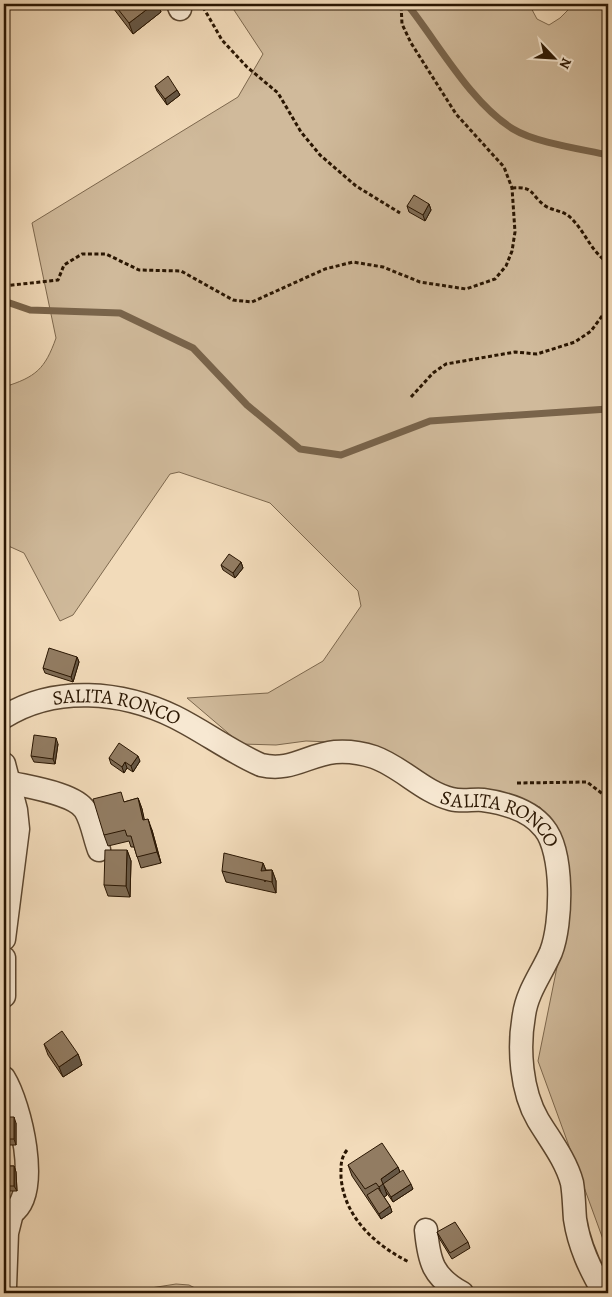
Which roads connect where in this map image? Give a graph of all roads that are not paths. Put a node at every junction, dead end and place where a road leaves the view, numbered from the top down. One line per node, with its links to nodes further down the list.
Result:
1 (4, 717): 12 (street, SALITA RONCO)
2 (6, 773): 3 (street); 4 (street)
3 (99, 850)
4 (4, 939)
5 (4, 958): 6 (street)
6 (4, 996)
7 (4, 1078): 8 (street)
8 (8, 1212): 10 (street)
9 (426, 1230): 11 (street)
10 (4, 1287)
11 (462, 1293)
12 (604, 1293)

